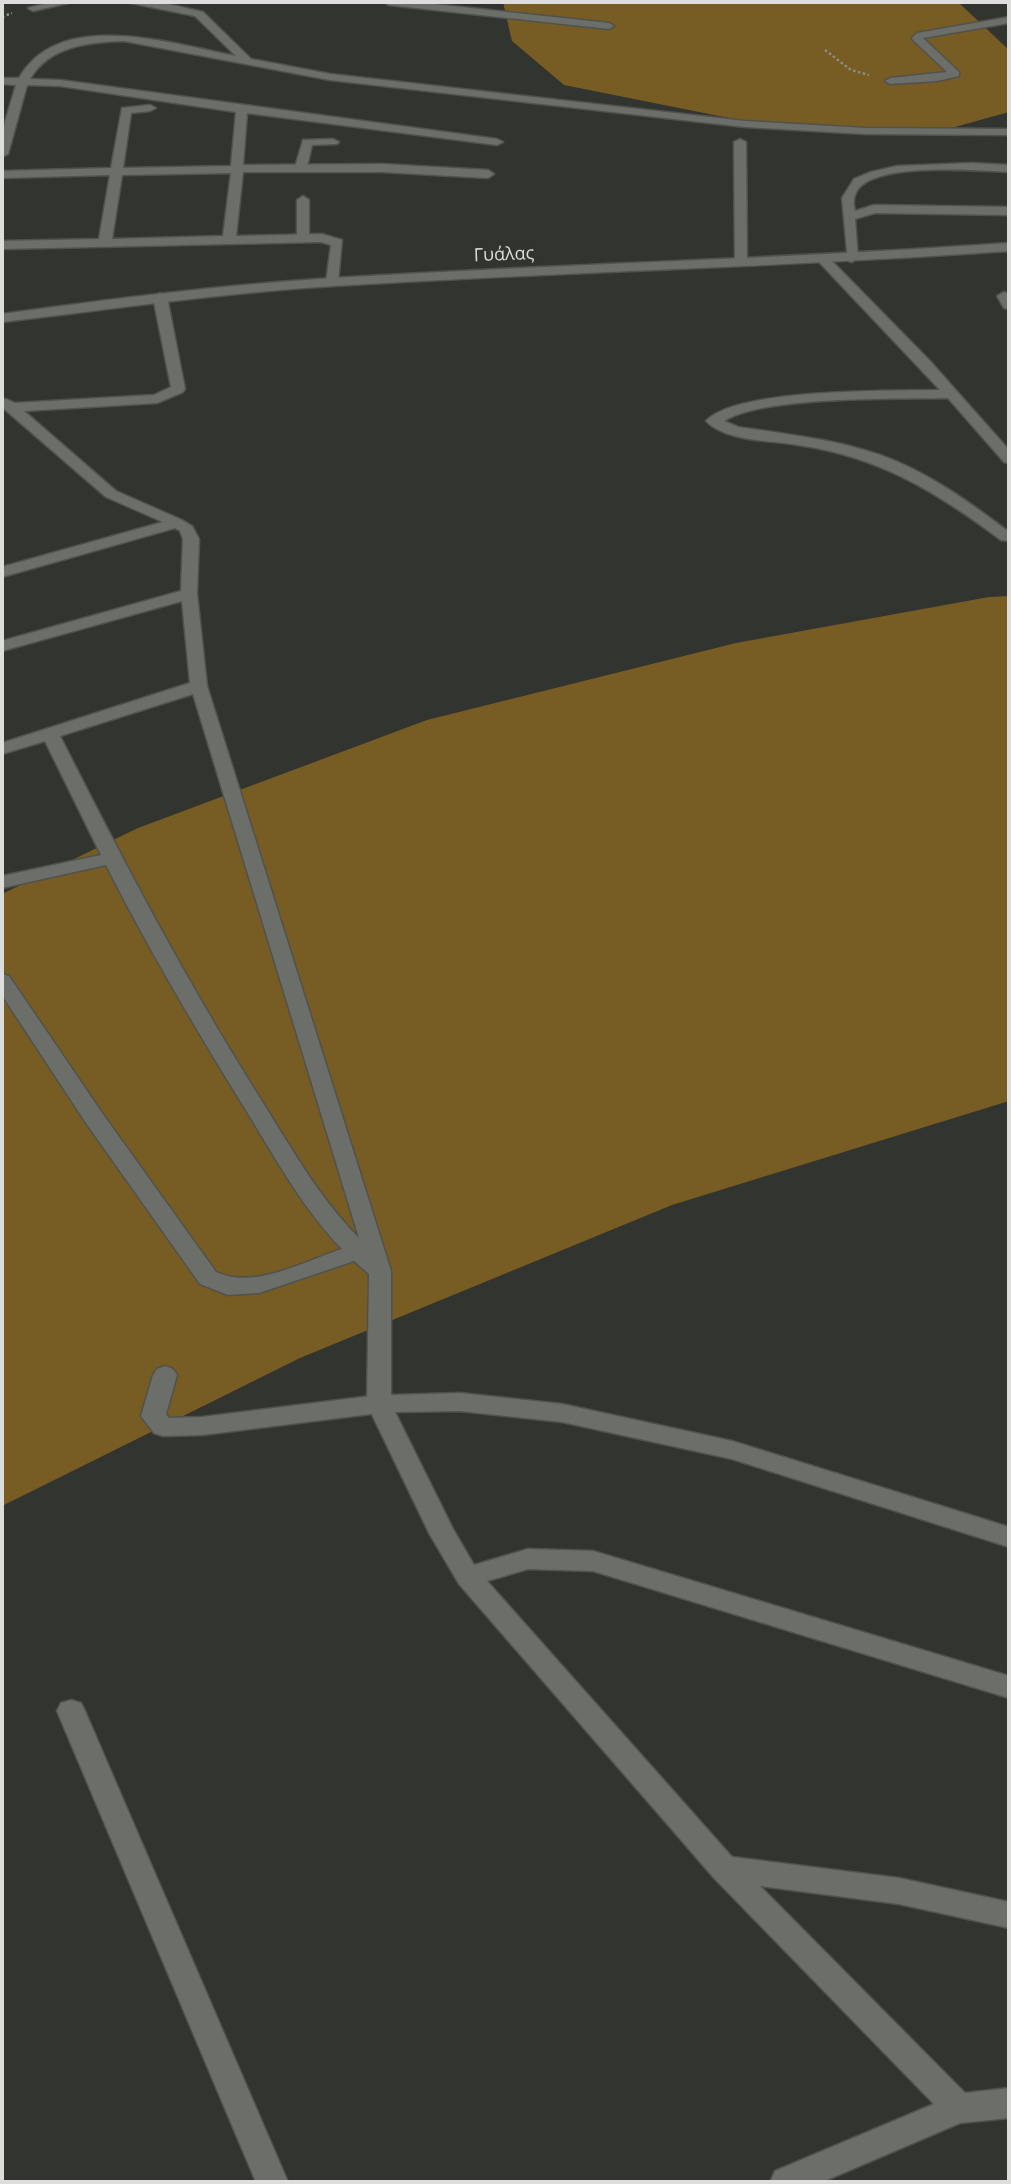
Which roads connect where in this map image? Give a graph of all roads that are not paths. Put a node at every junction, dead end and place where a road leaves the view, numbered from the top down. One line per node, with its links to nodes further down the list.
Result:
1 (36, 2): 2 (street)
2 (68, 2)
3 (131, 2): 7 (street)
4 (389, 2): 6 (street)
5 (1009, 20): 10 (street)
6 (609, 26)
7 (249, 63): 9 (street); 14 (street)
8 (2, 81): 9 (street)
9 (23, 81): 12 (street); 13 (street)
10 (890, 81)
11 (150, 108): 22 (street)
12 (242, 109): 16 (street); 20 (street)
13 (8, 111): 18 (street)
14 (1009, 132)
15 (334, 142): 19 (street)
16 (497, 142)
17 (740, 142): 35 (street)
18 (2, 154)
19 (301, 167): 20 (street); 24 (street)
20 (237, 169): 22 (street); 29 (street)
21 (1009, 169): 27 (street)
22 (116, 172): 23 (street); 30 (street)
23 (2, 174)
24 (488, 174)
25 (303, 201): 28 (street)
26 (1009, 211): 27 (street)
27 (850, 217): 33 (street)
28 (303, 238): 29 (street); 36 (street)
29 (229, 240): 30 (street)
30 (105, 242): 31 (street)
31 (2, 245)
32 (1009, 247): 33 (street, Γυάλας)
33 (852, 258): 34 (street, Γυάλας)
34 (823, 259): 35 (street, Γυάλας); 39 (street)
35 (741, 262): 36 (street, Γυάλας)
36 (332, 282): 37 (street, Γυάλας)
37 (160, 297): 38 (street, Γυάλας); 40 (street)
38 (2, 318)
39 (952, 394): 41 (street); 43 (street)
40 (6, 403): 42 (street)
41 (1009, 459)
42 (177, 523): 44 (street); 45 (street)
43 (1006, 537)
44 (2, 572)
45 (189, 594): 46 (street); 47 (street)
46 (2, 646)
47 (199, 686): 48 (street); 54 (street)
48 (50, 734): 49 (street); 50 (street)
49 (2, 749)
50 (112, 858): 51 (street); 53 (street)
51 (2, 882)
52 (2, 980): 53 (street)
53 (356, 1252): 54 (street)
54 (380, 1271): 56 (street)
55 (165, 1375): 56 (street)
56 (379, 1404): 57 (street); 58 (street)
57 (1009, 1537)
58 (468, 1577): 59 (street); 61 (street)
59 (1009, 1687)
60 (71, 1711): 65 (street)
61 (724, 1869): 62 (street); 64 (street)
62 (1009, 1915)
63 (1009, 2103): 64 (street)
64 (959, 2108): 66 (street)
65 (272, 2182)
66 (786, 2182)

